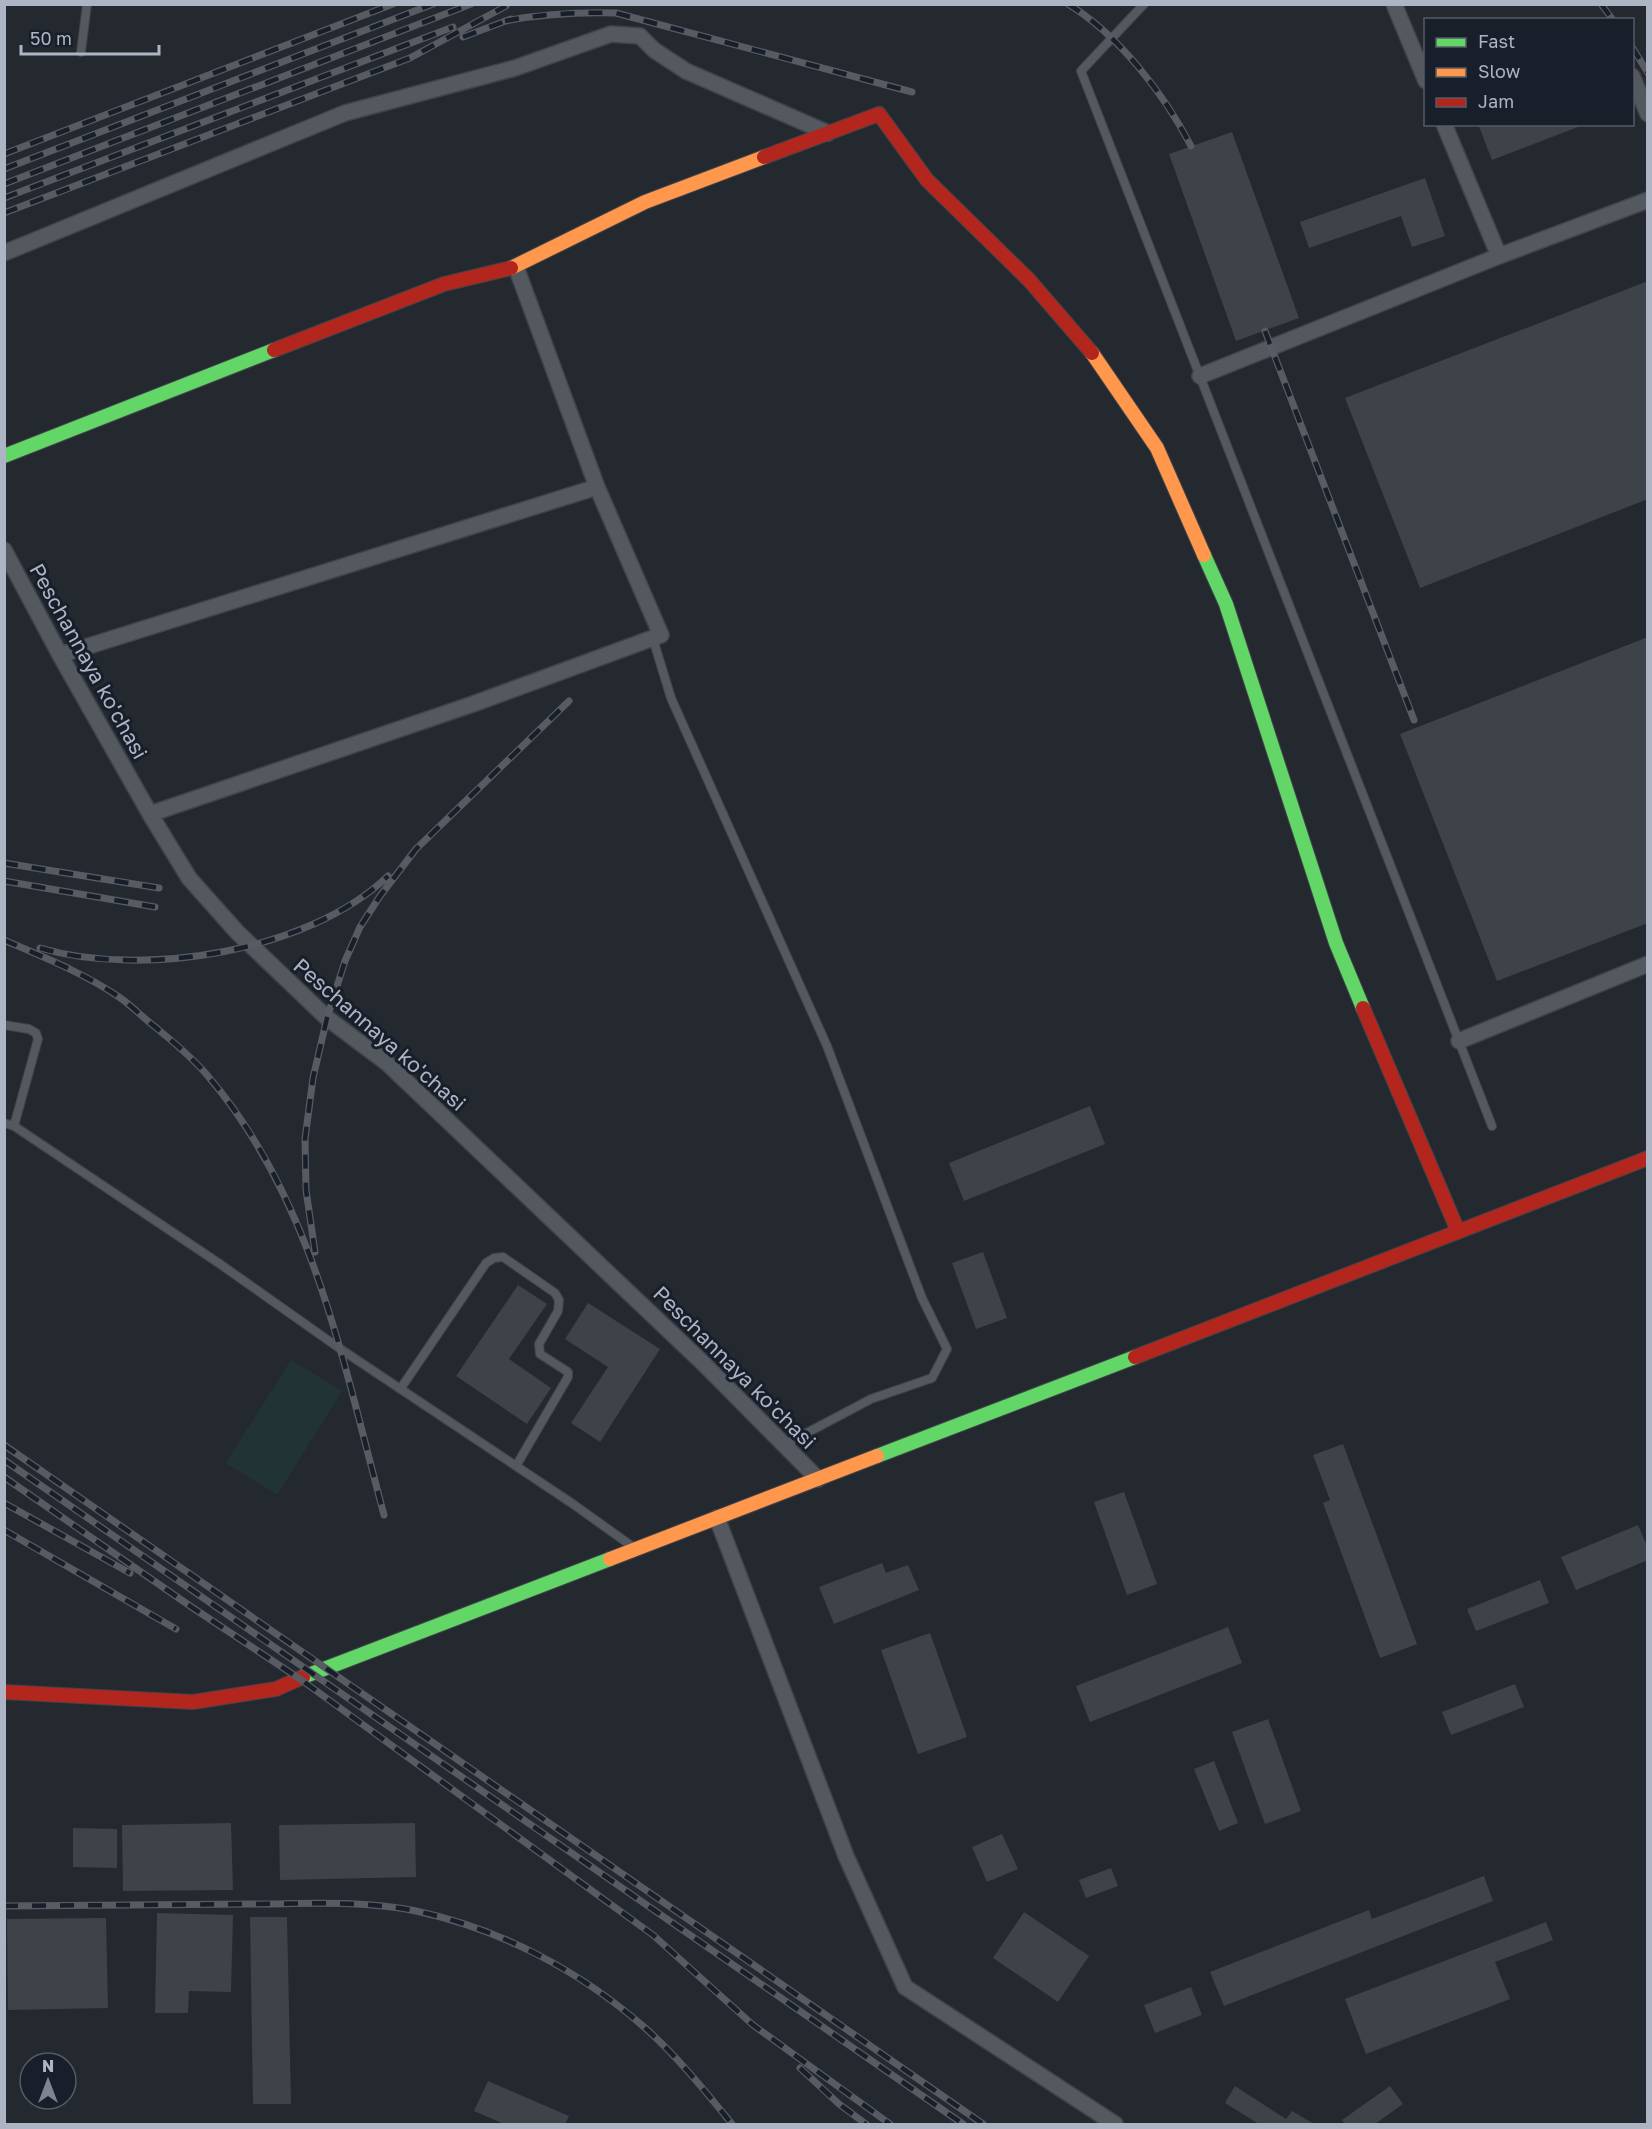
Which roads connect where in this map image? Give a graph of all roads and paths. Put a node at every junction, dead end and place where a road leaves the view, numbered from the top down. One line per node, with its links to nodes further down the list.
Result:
1 (87, 4): 4 (lane)
2 (1144, 4): 14 (lane)
3 (1394, 4): 5 (street)
4 (81, 52)
5 (1424, 79)
6 (1634, 81): 7 (street)
7 (1647, 114)
8 (1445, 126): 12 (street)
9 (828, 133): 11 (street); 13 (street); 28 (street)
10 (1647, 200): 12 (street)
11 (4, 253)
12 (1498, 256): 14 (street)
13 (516, 267): 15 (street); 16 (street)
14 (1200, 376): 23 (lane)
15 (4, 456)
16 (597, 487): 18 (street); 19 (street)
17 (4, 550): 19 (street, Peschannaya ko'chasi)
18 (653, 639): 20 (street); 30 (lane)
19 (60, 655): 20 (street, Peschannaya ko'chasi)
20 (150, 814): 30 (street, Peschannaya ko'chasi)
21 (1647, 964): 23 (street)
22 (4, 1025): 25 (lane)
23 (1459, 1041): 26 (lane)
24 (4, 1123): 25 (lane)
25 (14, 1126): 29 (lane)
26 (1492, 1126)
27 (1647, 1158): 28 (street)
28 (1458, 1231): 32 (street)
29 (400, 1388): 31 (lane); 31 (lane)
30 (784, 1445): 32 (street, Peschannaya ko'chasi)
31 (516, 1466): 34 (lane)
32 (818, 1479): 33 (street)
33 (717, 1518): 34 (street); 36 (street)
34 (636, 1550): 35 (street)
35 (4, 1692)
36 (1115, 2124)

